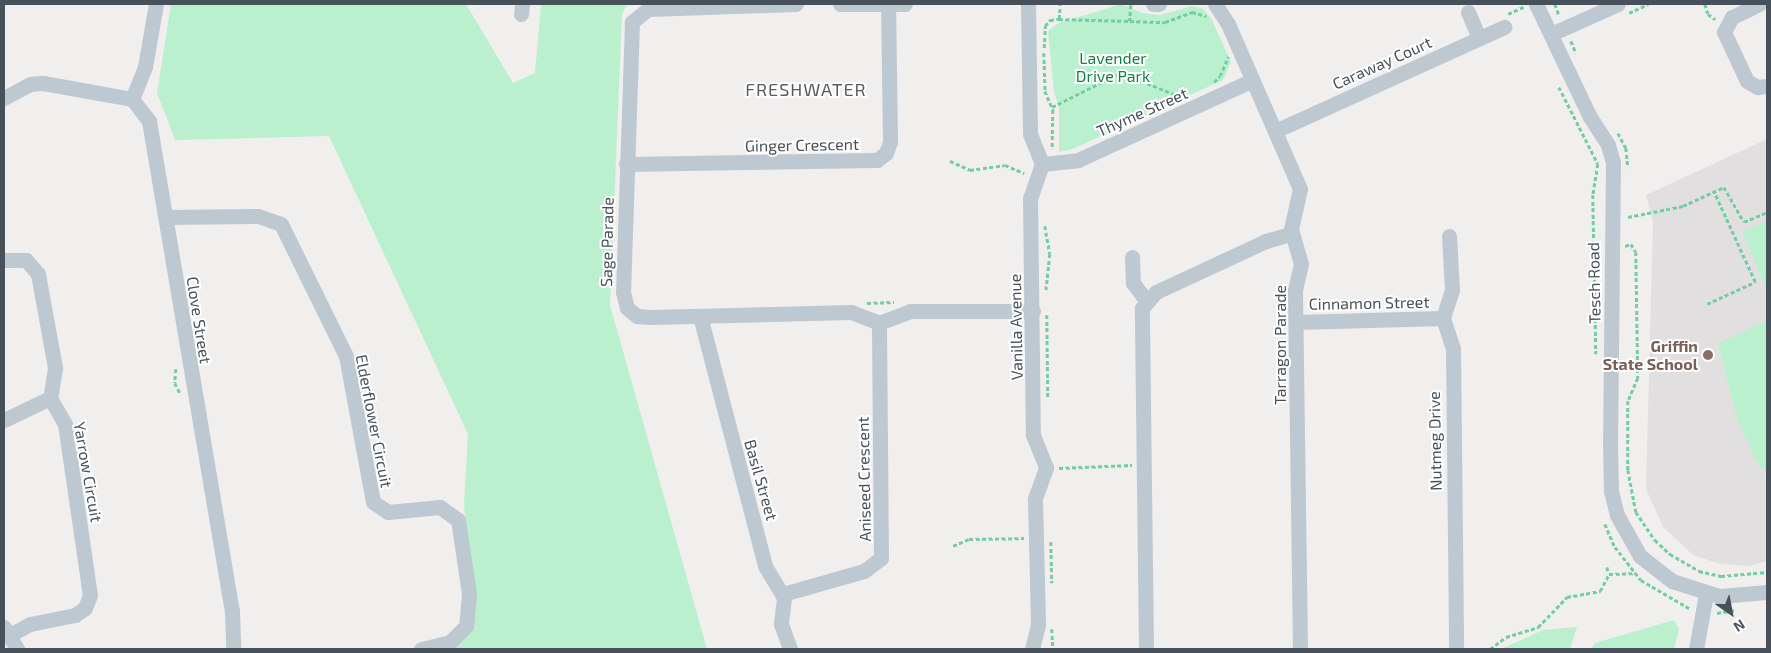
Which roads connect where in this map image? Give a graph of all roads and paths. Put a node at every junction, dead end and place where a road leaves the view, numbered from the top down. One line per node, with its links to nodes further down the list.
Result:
1 (156, 4): 35 (street)
2 (796, 4): 40 (street, Sage Parade)
3 (840, 4): 4 (street)
4 (888, 4): 5 (street); 40 (street, Ginger Crescent)
5 (904, 4)
6 (1028, 4): 38 (street)
7 (1060, 4): 19 (path)
8 (1153, 4): 9 (street)
9 (1159, 4)
10 (1215, 4): 27 (street)
11 (1555, 4): 18 (path)
12 (1618, 4): 24 (street)
13 (1705, 4): 23 (path)
14 (1759, 4): 23 (street)
15 (1131, 5): 20 (path)
16 (1527, 7): 21 (path); 24 (street, Tesch Road)
17 (1468, 12): 25 (street)
18 (1559, 16)
19 (1060, 19): 20 (path); 36 (path)
20 (1130, 21): 22 (path)
21 (1506, 21): 25 (street, Caraway Court)
22 (1212, 22)
23 (1726, 23): 31 (street)
24 (1552, 34): 85 (street, Tesch Road)
25 (1480, 38): 37 (street, Caraway Court)
26 (1227, 53): 28 (path)
27 (1253, 80): 37 (street); 38 (street, Thyme Street)
28 (1211, 83)
29 (1221, 84): 32 (path)
30 (1558, 85): 63 (path)
31 (1767, 86)
32 (1213, 87)
33 (1189, 96): 36 (path)
34 (4, 98): 35 (street)
35 (132, 99): 44 (street, Clove Street)
36 (1052, 107): 38 (path)
37 (1275, 131): 47 (street)
38 (1047, 160): 57 (street, Vanilla Avenue)
39 (950, 161): 41 (path)
40 (626, 164): 58 (street, Sage Parade)
41 (1029, 176)
42 (1714, 192): 43 (path); 45 (path); 56 (path)
43 (1767, 212)
44 (165, 217): 90 (street, Clove Street); 91 (street, Elderflower Circuit)
45 (1628, 217)
46 (1045, 222): 53 (path)
47 (1291, 234): 52 (street); 60 (street, Tarragon Parade)
48 (1449, 236): 59 (street)
49 (1621, 246): 72 (path)
50 (1132, 257): 52 (street)
51 (4, 260): 64 (street)
52 (1146, 300): 95 (street)
53 (1046, 301)
54 (904, 302): 55 (path)
55 (864, 303)
56 (1707, 304)
57 (1040, 311): 61 (street); 66 (path); 93 (street, Vanilla Avenue)
58 (700, 316): 61 (street, Sage Parade); 84 (street, Basil Street)
59 (1443, 318): 60 (street, Cinnamon Street); 97 (street, Nutmeg Drive)
60 (1296, 322): 96 (street, Tarragon Parade)
61 (879, 323): 84 (street, Aniseed Crescent)
62 (177, 361): 65 (path)
63 (1596, 363)
64 (50, 398): 67 (street); 88 (street, Yarrow Circuit)
65 (183, 401)
66 (1048, 404)
67 (4, 420)
68 (1058, 462): 70 (path)
69 (1132, 462): 70 (path)
70 (1058, 468): 73 (path)
71 (1623, 470): 72 (path)
72 (1628, 470): 79 (path)
73 (1058, 474)
74 (1603, 516): 80 (path)
75 (1028, 538): 77 (path)
76 (1050, 538): 82 (path)
77 (953, 546)
78 (1607, 567): 81 (path)
79 (1767, 572)
80 (1634, 573): 81 (path); 86 (path)
81 (1609, 574): 98 (path)
82 (1051, 589)
83 (1767, 592): 85 (street, Tesch Road)
84 (783, 594): 92 (street)
85 (1706, 594): 99 (street)
86 (1691, 608)
87 (1052, 626): 94 (path)
88 (6, 631): 89 (street)
89 (17, 649)
90 (233, 649)
91 (421, 649)
92 (790, 649)
93 (1032, 649)
94 (1051, 649)
95 (1146, 649)
96 (1300, 649)
97 (1456, 649)
98 (1490, 649)
99 (1696, 649)

